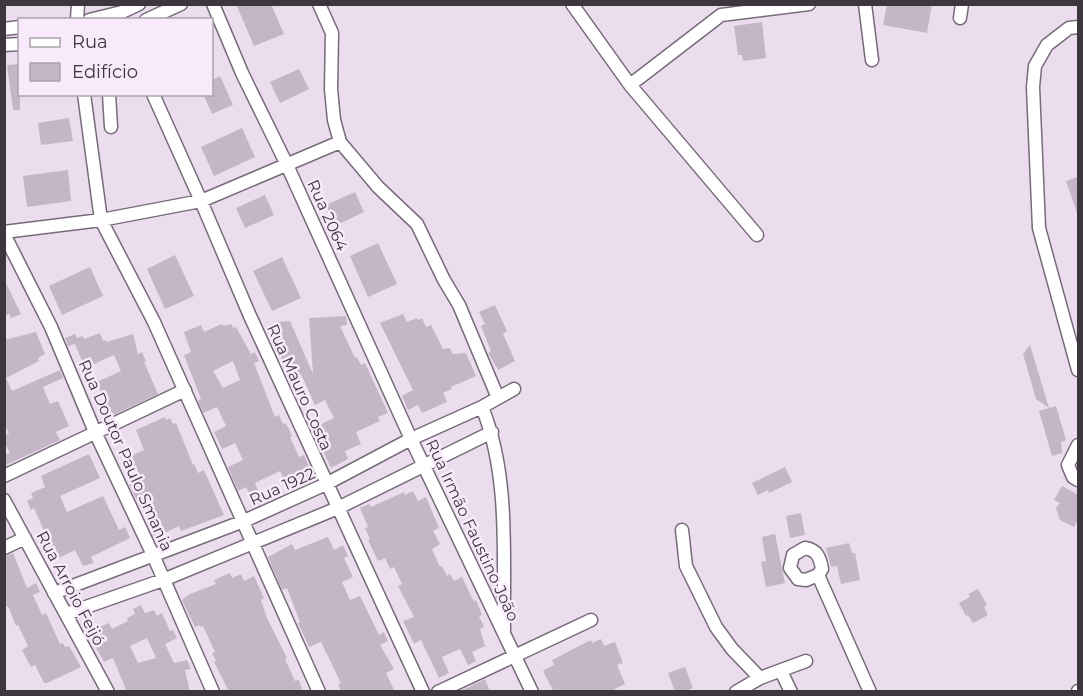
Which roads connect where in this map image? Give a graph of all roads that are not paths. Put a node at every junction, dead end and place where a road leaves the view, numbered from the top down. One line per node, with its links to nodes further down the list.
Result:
1 (139, 4): 9 (street)
2 (181, 4): 10 (street)
3 (213, 4): 20 (street, Rua 2064)
4 (319, 4): 19 (street)
5 (572, 4): 14 (street)
6 (809, 4): 14 (street)
7 (865, 4): 13 (street)
8 (962, 4): 11 (street)
9 (97, 18)
10 (150, 18)
11 (960, 18)
12 (1078, 27): 25 (street)
13 (872, 60)
14 (630, 85): 24 (street)
15 (84, 96): 22 (street)
16 (109, 96): 18 (street)
17 (154, 96): 21 (street, Rua Mauro Costa)
18 (111, 128)
19 (340, 142): 20 (street); 28 (street)
20 (287, 165): 21 (street); 32 (street, Rua 2064)
21 (201, 201): 22 (street); 37 (street, Rua Mauro Costa)
22 (101, 220): 23 (street); 27 (street)
23 (4, 233): 30 (street, Rua Doutor Paulo Smania)
24 (757, 235)
25 (1078, 370)
26 (514, 389): 28 (street, Rua 1922)
27 (185, 390): 30 (street); 40 (street)
28 (498, 398): 29 (street, Rua 1922)
29 (482, 407): 31 (street, Rua Irmão Faustino João); 32 (street, Rua 1922)
30 (95, 432): 35 (street); 45 (street, Rua Doutor Paulo Smania)
31 (492, 432): 34 (street); 51 (street, Rua Irmão Faustino João)
32 (411, 440): 34 (street, Rua Irmão Faustino João); 37 (street, Rua 1922)
33 (1078, 445): 36 (street)
34 (423, 465): 39 (street); 51 (street, Rua Irmão Faustino João)
35 (4, 476)
36 (1078, 480)
37 (326, 484): 39 (street, Rua Mauro Costa); 40 (street, Rua 1922)
38 (4, 500): 42 (street, Rua Arroio Feijó)
39 (338, 508): 43 (street); 59 (street, Rua Mauro Costa)
40 (244, 521): 43 (street); 45 (street, Rua 1922)
41 (682, 530): 55 (street)
42 (25, 538): 44 (street); 48 (street, Rua Arroio Feijó)
43 (253, 544): 47 (street); 58 (street)
44 (4, 548)
45 (153, 555): 47 (street, Rua Doutor Paulo Smania); 48 (street, Rua 1922)
46 (818, 574): 64 (street)
47 (164, 580): 49 (street); 57 (street, Rua Doutor Paulo Smania)
48 (54, 593): 49 (street, Rua Arroio Feijó)
49 (66, 614): 56 (street, Rua Arroio Feijó)
50 (591, 620): 52 (street)
51 (504, 634): 52 (street, Rua Irmão Faustino João)
52 (515, 656): 60 (street); 61 (street, Rua Irmão Faustino João)
53 (806, 661): 54 (street)
54 (781, 671): 55 (street); 63 (street)
55 (760, 678): 62 (street)
56 (108, 692)
57 (213, 692)
58 (319, 692)
59 (423, 692)
60 (438, 692)
61 (532, 692)
62 (736, 692)
63 (791, 692)
64 (870, 692)

